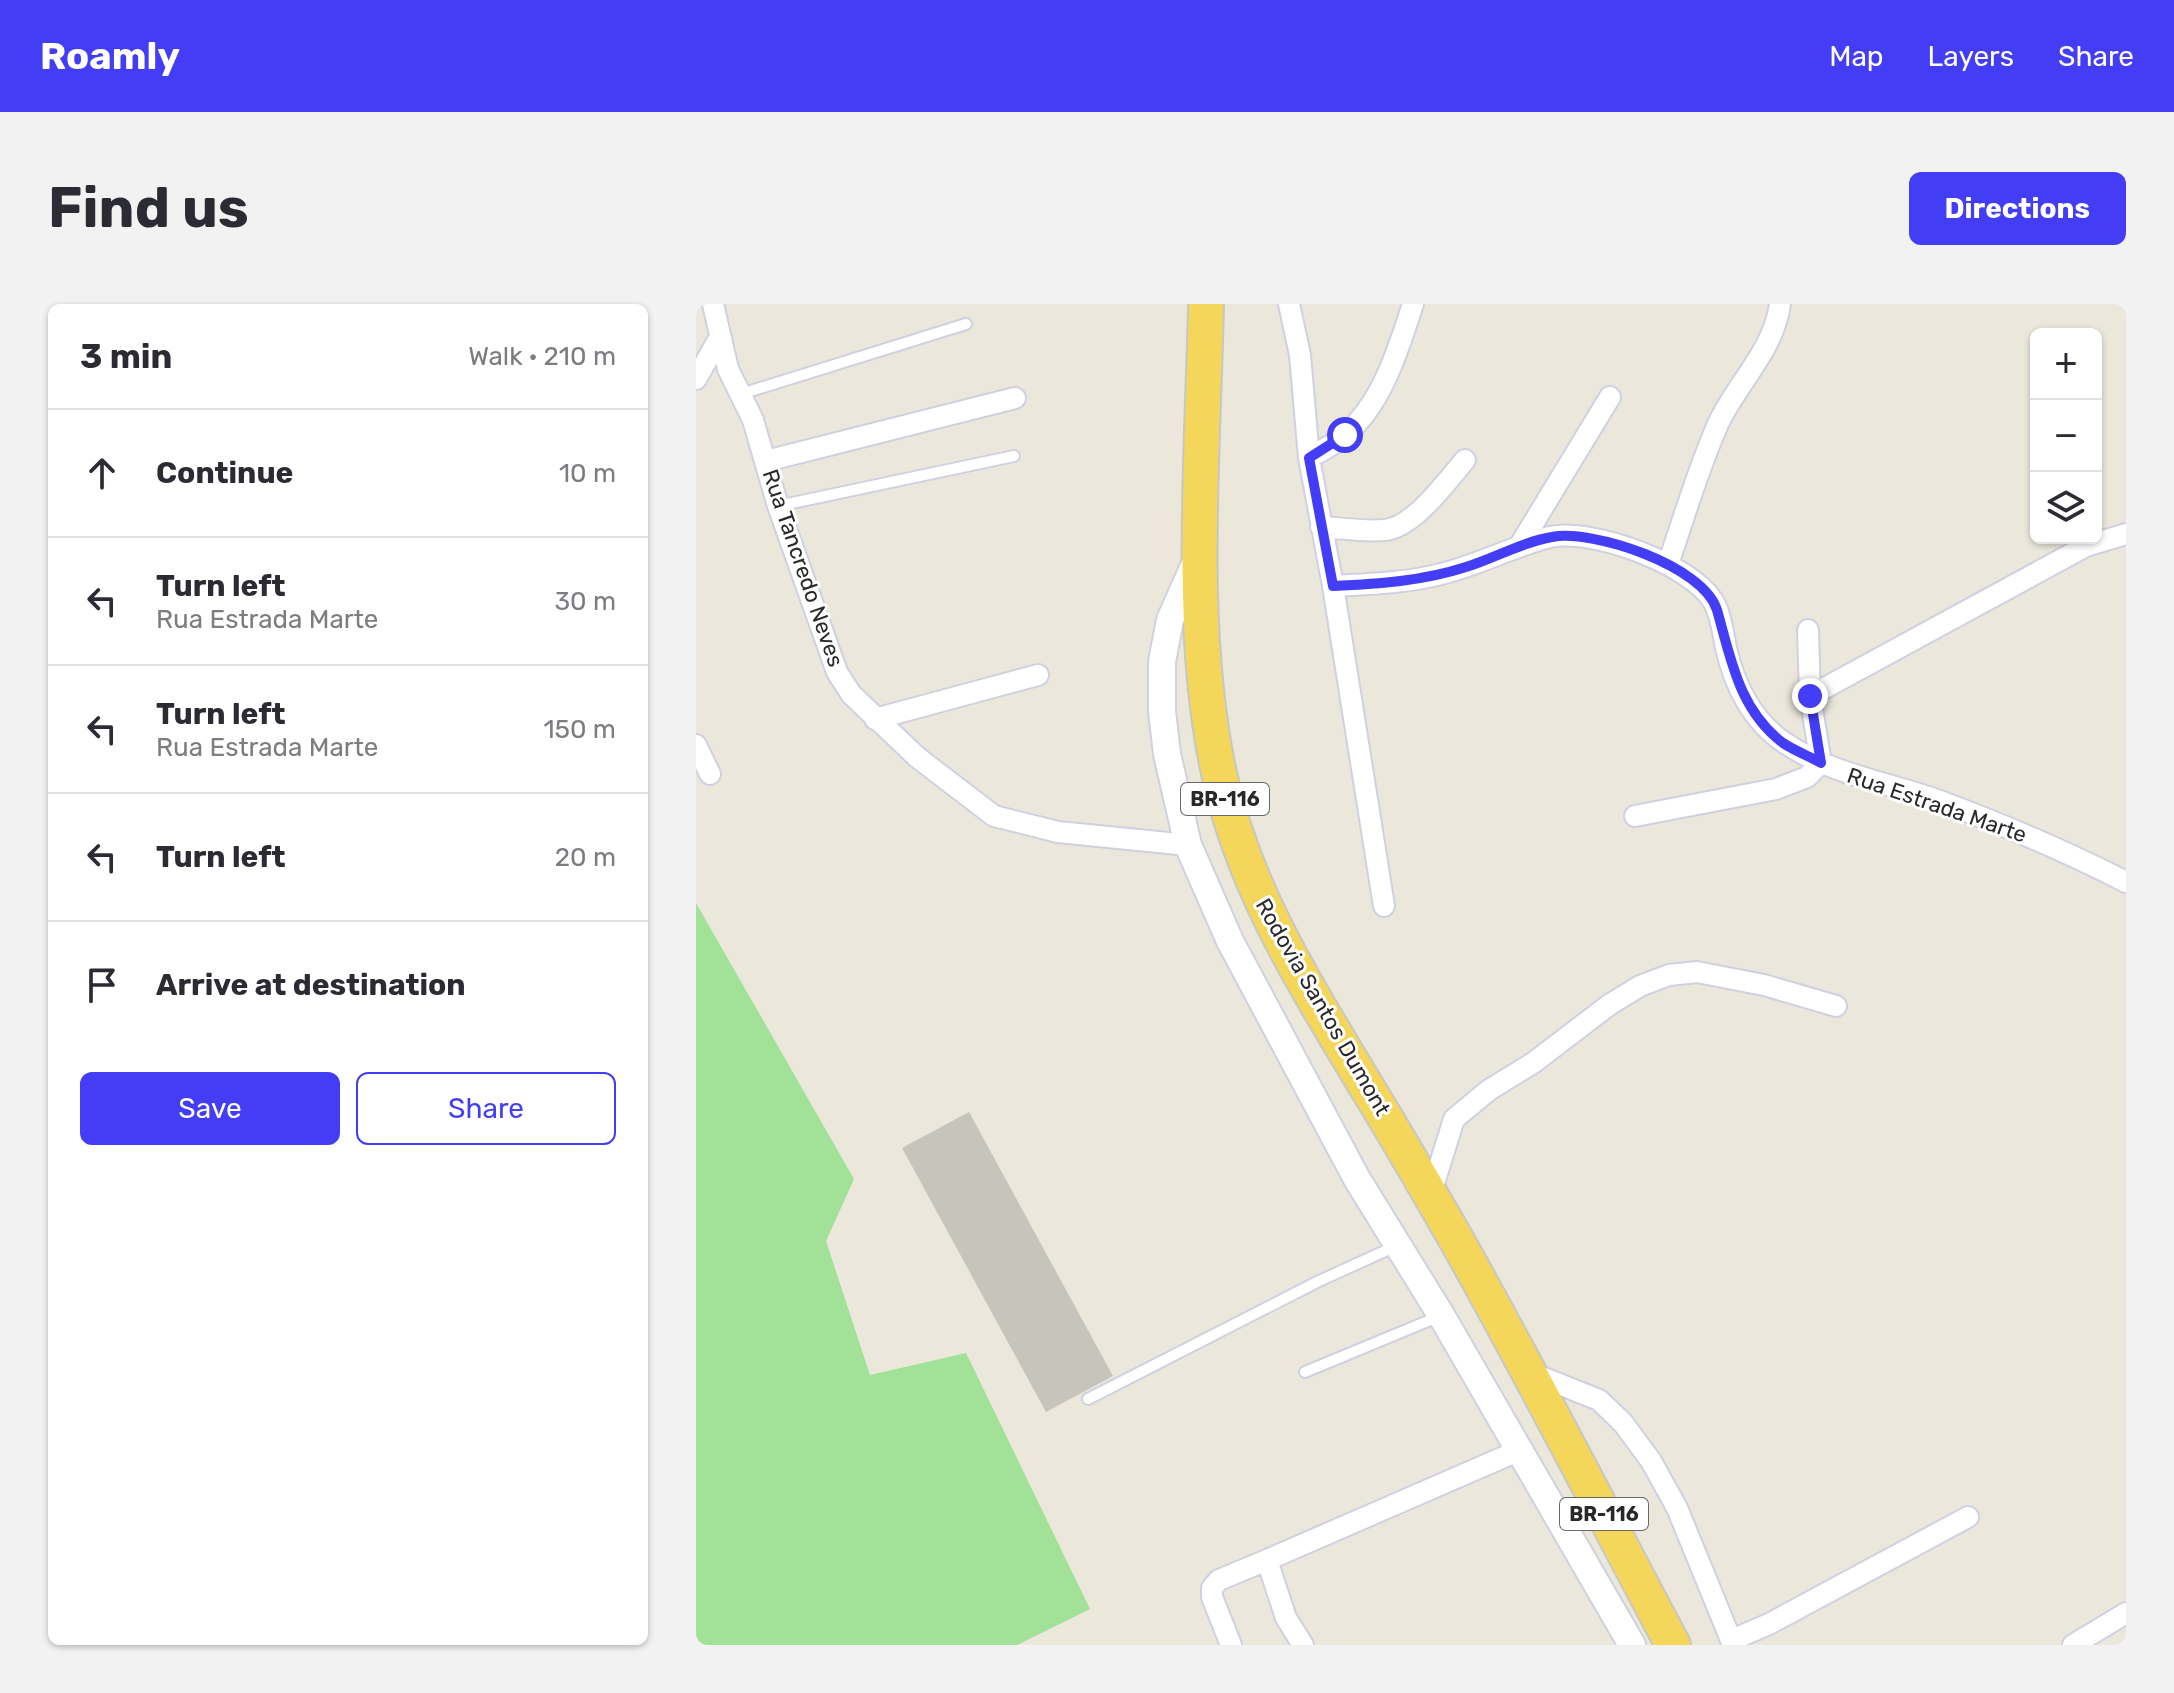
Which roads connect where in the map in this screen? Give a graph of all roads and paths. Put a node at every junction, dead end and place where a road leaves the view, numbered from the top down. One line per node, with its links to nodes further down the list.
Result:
1 (713, 304): 7 (street, Rua Tancredo Neves)
2 (1206, 304): 20 (highway, Rodovia Santos Dumont / BR-116)
3 (1289, 304): 13 (street)
4 (1413, 304): 13 (street)
5 (1780, 304): 21 (street)
6 (966, 324): 9 (lane)
7 (720, 337): 8 (street); 9 (street, Rua Tancredo Neves)
8 (696, 379)
9 (741, 394): 15 (street, Rua Tancredo Neves)
10 (1610, 397): 19 (street)
11 (1015, 398): 15 (street)
12 (1014, 456): 16 (lane)
13 (1309, 458): 17 (street)
14 (1465, 460): 17 (street)
15 (766, 461): 16 (street, Rua Tancredo Neves)
16 (778, 506): 26 (street, Rua Tancredo Neves)
17 (1321, 527): 22 (street)
18 (2126, 534): 25 (street)
19 (1520, 545): 21 (street, Rua Estrada Marte); 22 (street, Rua Estrada Marte)
20 (1201, 551): 31 (street); 35 (highway, Rodovia Santos Dumont / BR-116)
21 (1668, 564): 28 (street, Rua Estrada Marte)
22 (1333, 586): 33 (street)
23 (1808, 630): 25 (street)
24 (1038, 675): 26 (street)
25 (1810, 696): 28 (street)
26 (875, 719): 31 (street, Rua Tancredo Neves)
27 (696, 745): 29 (street)
28 (1821, 763): 30 (street); 32 (street, Rua Estrada Marte)
29 (710, 774)
30 (1635, 816)
31 (1188, 845): 37 (street)
32 (2126, 882)
33 (1384, 906)
34 (1836, 1006): 35 (street)
35 (1430, 1196): 36 (highway, Rodovia Santos Dumont / BR-116)
36 (1455, 1238): 45 (street); 49 (highway, Rodovia Santos Dumont / BR-116)
37 (1398, 1245): 38 (street); 40 (lane)
38 (1441, 1315): 39 (lane); 41 (street)
39 (1305, 1372)
40 (1088, 1399)
41 (1520, 1450): 43 (street); 48 (street)
42 (1968, 1517): 45 (street)
43 (1267, 1560): 46 (street); 47 (street)
44 (2126, 1613): 50 (street)
45 (1732, 1642)
46 (1231, 1645)
47 (1303, 1645)
48 (1632, 1645)
49 (1673, 1645)
50 (2073, 1645)

